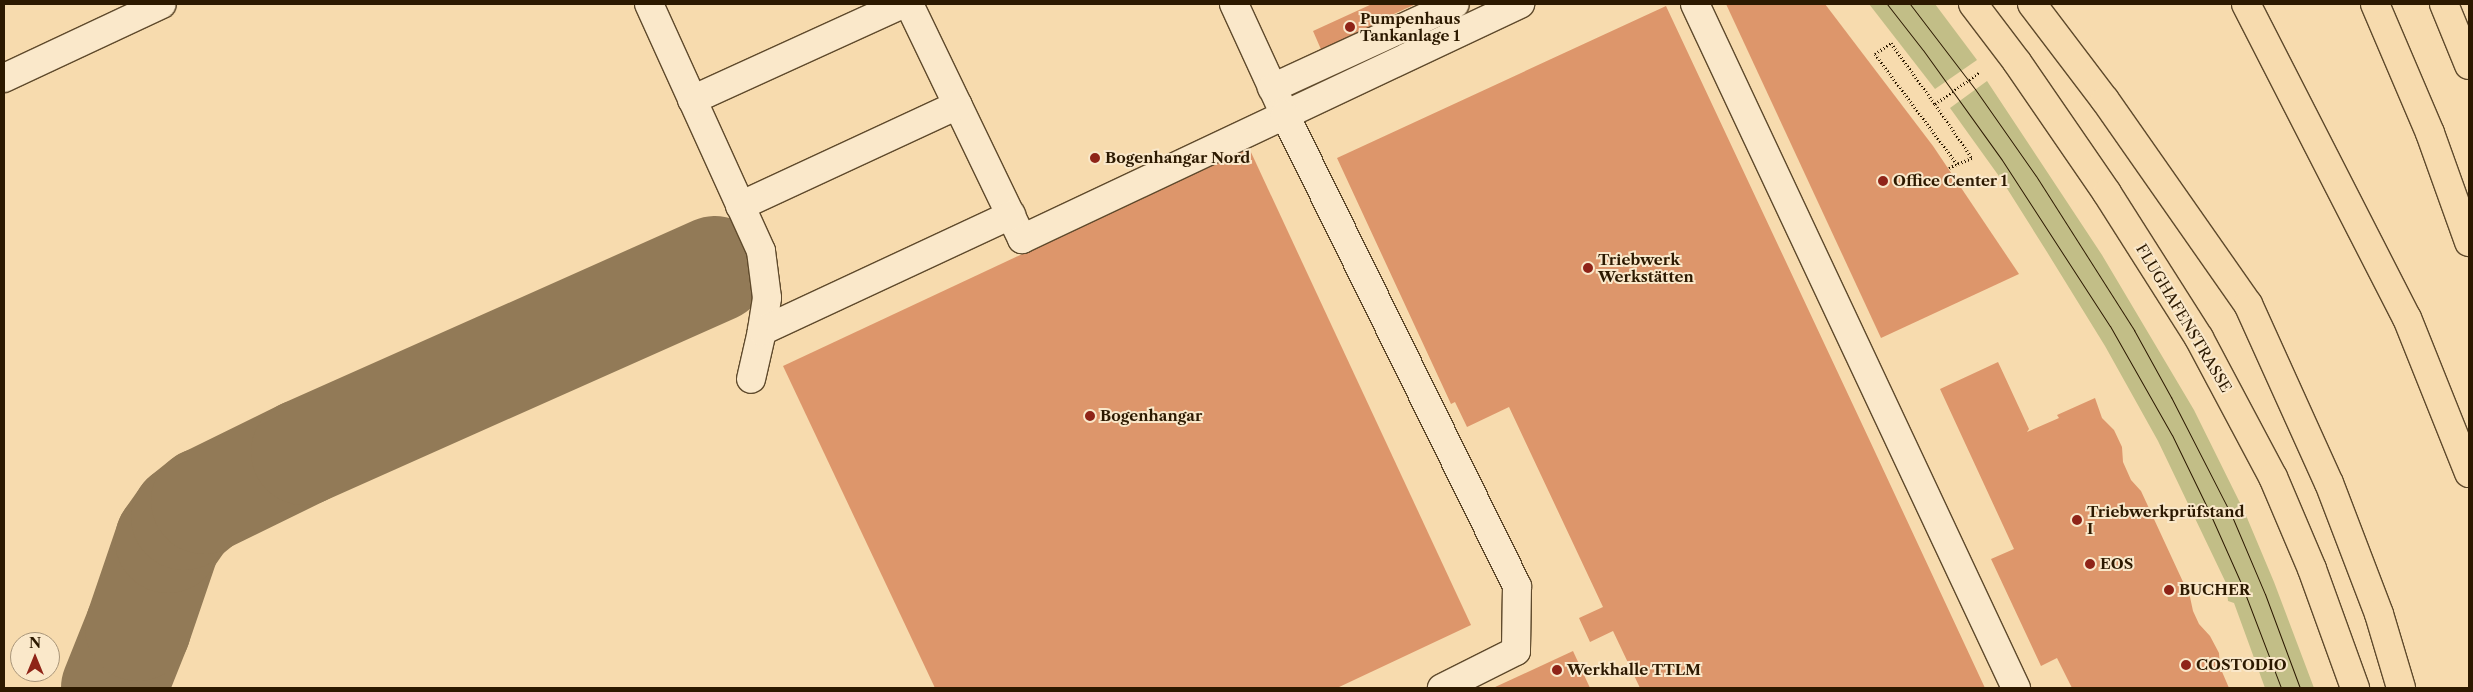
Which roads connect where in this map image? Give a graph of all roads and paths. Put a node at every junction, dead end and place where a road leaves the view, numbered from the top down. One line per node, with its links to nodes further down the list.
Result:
1 (162, 4): 16 (lane)
2 (649, 4): 18 (lane)
3 (903, 4): 18 (lane)
4 (908, 4): 20 (lane)
5 (1234, 4): 17 (lane)
6 (1455, 4): 17 (lane)
7 (1520, 4): 21 (lane)
8 (1695, 4): 31 (lane)
9 (1973, 4): 32 (main road, FLUGHAFENSTRASSE)
10 (2032, 4): 33 (main road)
11 (2246, 4): 29 (main road)
12 (2375, 4): 26 (main road)
13 (2444, 4): 14 (main road)
14 (2469, 65)
15 (1983, 70): 19 (path)
16 (4, 78)
17 (1272, 88): 21 (lane)
18 (692, 100): 24 (lane)
19 (1935, 104): 22 (path); 22 (path)
20 (958, 105): 24 (lane); 25 (lane)
21 (1285, 115): 25 (lane); 30 (lane)
22 (1957, 164): 23 (path)
23 (1949, 168)
24 (740, 206): 27 (lane)
25 (1011, 215): 27 (lane)
26 (2469, 242)
27 (762, 331): 28 (lane)
28 (751, 380)
29 (2469, 473)
30 (1442, 688)
31 (2016, 688)
32 (2354, 688)
33 (2401, 688)

